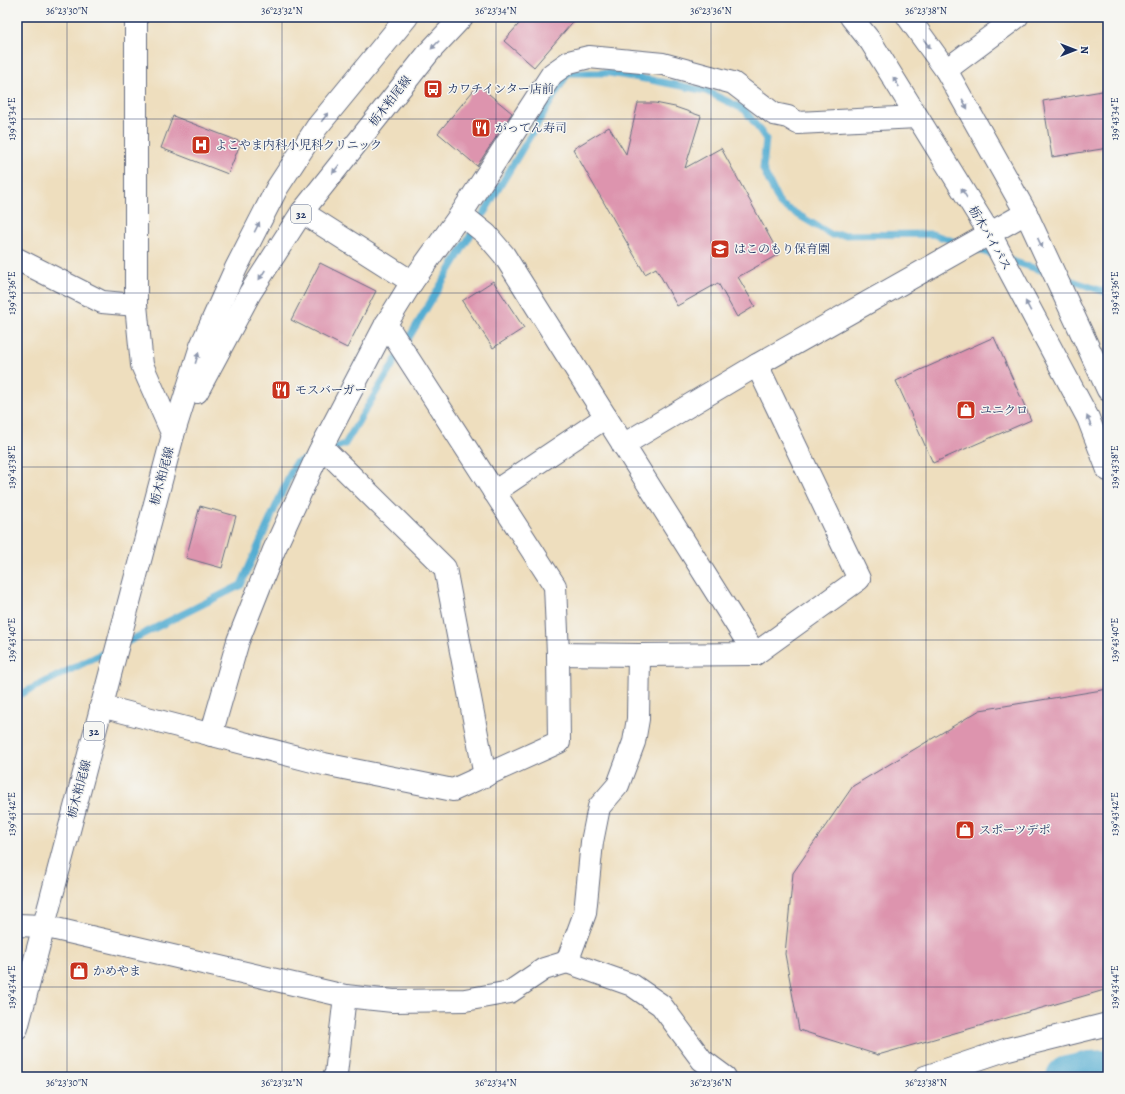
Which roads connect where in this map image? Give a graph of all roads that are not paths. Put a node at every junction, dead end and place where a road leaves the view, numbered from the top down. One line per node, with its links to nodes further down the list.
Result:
1 (136, 17): 15 (street)
2 (407, 17): 20 (street, 栃木粕尾線 / 32, one-way to 2)
3 (462, 17): 9 (street, 栃木粕尾線 / 32, one-way to 9)
4 (851, 17): 8 (street, 栃木バイパス, one-way to 4)
5 (908, 17): 7 (street, one-way to 7)
6 (1017, 17): 7 (street)
7 (946, 70): 10 (street, one-way to 10)
8 (917, 117): 11 (street); 12 (street, 栃木バイパス, one-way to 8)
9 (302, 212): 14 (street); 20 (street, 栃木粕尾線 / 32, one-way to 20)
10 (1026, 213): 12 (street); 18 (street, one-way to 18)
11 (460, 214): 14 (street); 19 (street)
12 (990, 234): 17 (street); 23 (street, 栃木バイパス, one-way to 12)
13 (17, 259): 15 (street)
14 (412, 282): 16 (street)
15 (136, 305): 20 (street)
16 (386, 324): 22 (street); 24 (street)
17 (757, 365): 21 (street); 26 (street)
18 (1108, 390)
19 (606, 417): 21 (street); 24 (street)
20 (173, 435): 28 (street, 栃木粕尾線 / 32)
21 (623, 445): 26 (street)
22 (322, 447): 29 (street); 30 (street)
23 (1108, 470)
24 (494, 492): 25 (street)
25 (558, 654): 27 (street); 30 (street)
26 (755, 654): 27 (street)
27 (639, 655): 33 (street)
28 (101, 706): 29 (street); 32 (street, 栃木粕尾線 / 32)
29 (211, 735): 30 (street)
30 (485, 776)
31 (17, 925): 32 (street)
32 (44, 926): 34 (street); 36 (street, 栃木粕尾線 / 32)
33 (567, 962): 34 (street); 38 (street)
34 (345, 996): 37 (street)
35 (1108, 1024): 39 (street)
36 (17, 1028)
37 (334, 1077)
38 (725, 1077)
39 (925, 1077)

